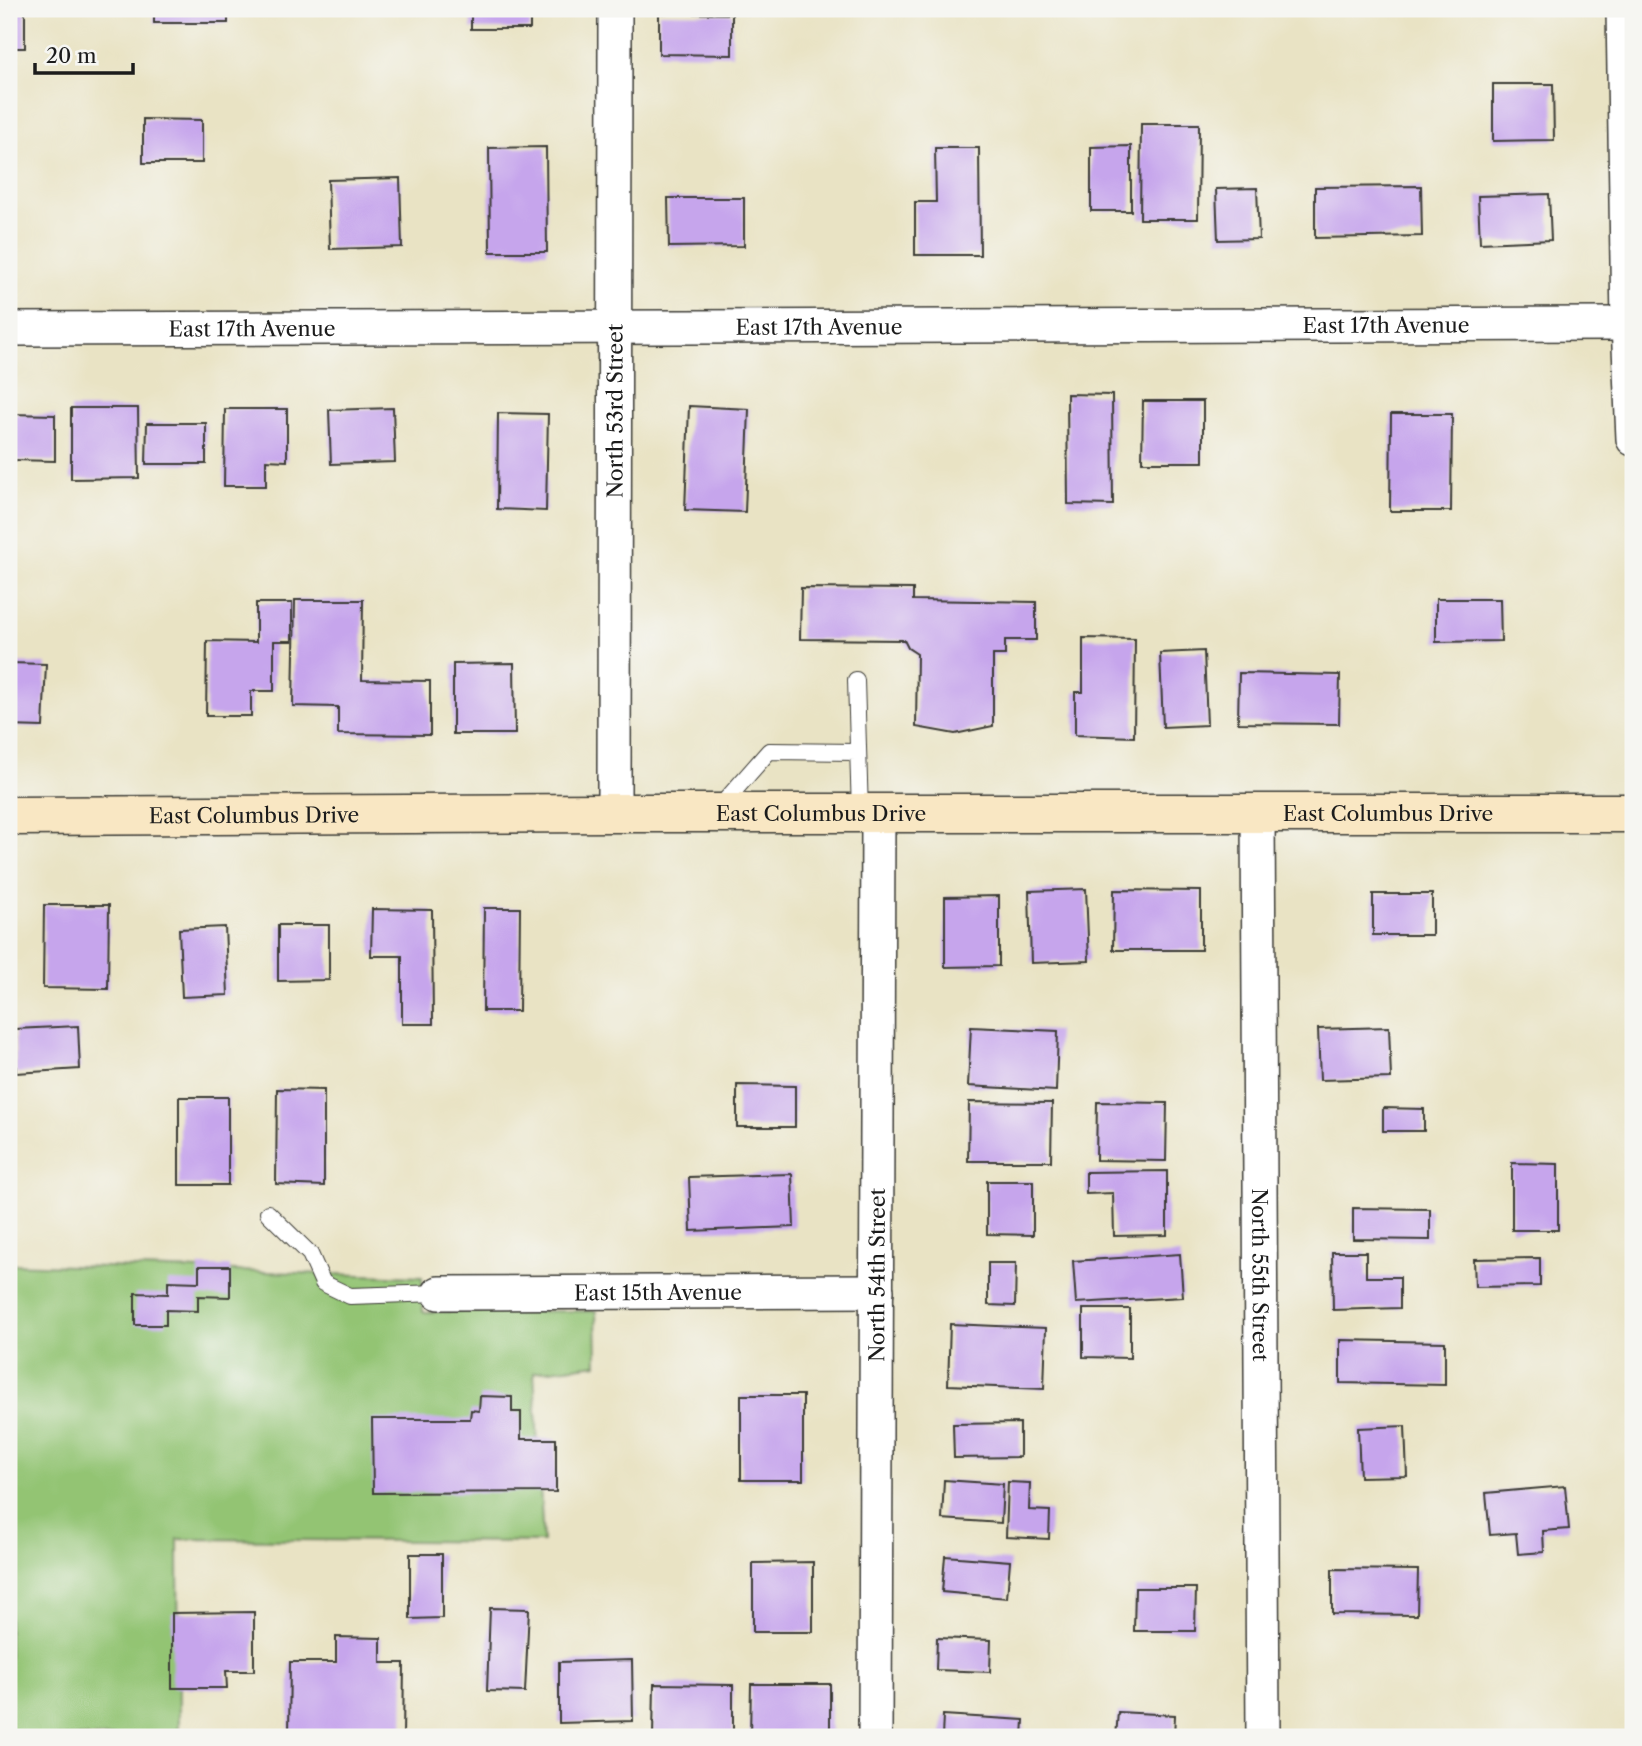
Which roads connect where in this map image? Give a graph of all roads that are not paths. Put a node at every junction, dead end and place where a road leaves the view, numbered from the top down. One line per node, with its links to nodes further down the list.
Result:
1 (615, 9): 4 (street, North 53rd Street)
2 (1623, 9): 3 (street)
3 (1628, 324): 4 (street, East 17th Avenue); 6 (street)
4 (615, 327): 5 (street, East 17th Avenue); 10 (street, North 53rd Street)
5 (9, 329)
6 (1632, 359): 7 (street)
7 (1633, 439)
8 (856, 680): 9 (lane)
9 (857, 752): 11 (lane); 12 (lane)
10 (614, 813): 11 (main road, East Columbus Drive); 15 (main road, East Columbus Drive)
11 (714, 813): 12 (main road, East Columbus Drive)
12 (869, 813): 13 (main road, East Columbus Drive); 17 (street, North 54th Street)
13 (1258, 813): 14 (main road, East Columbus Drive); 20 (street, North 55th Street)
14 (1633, 813)
15 (9, 816)
16 (268, 1213): 18 (lane)
17 (877, 1291): 18 (street, East 15th Avenue); 19 (street, North 54th Street)
18 (439, 1293)
19 (875, 1737)
20 (1263, 1737)

